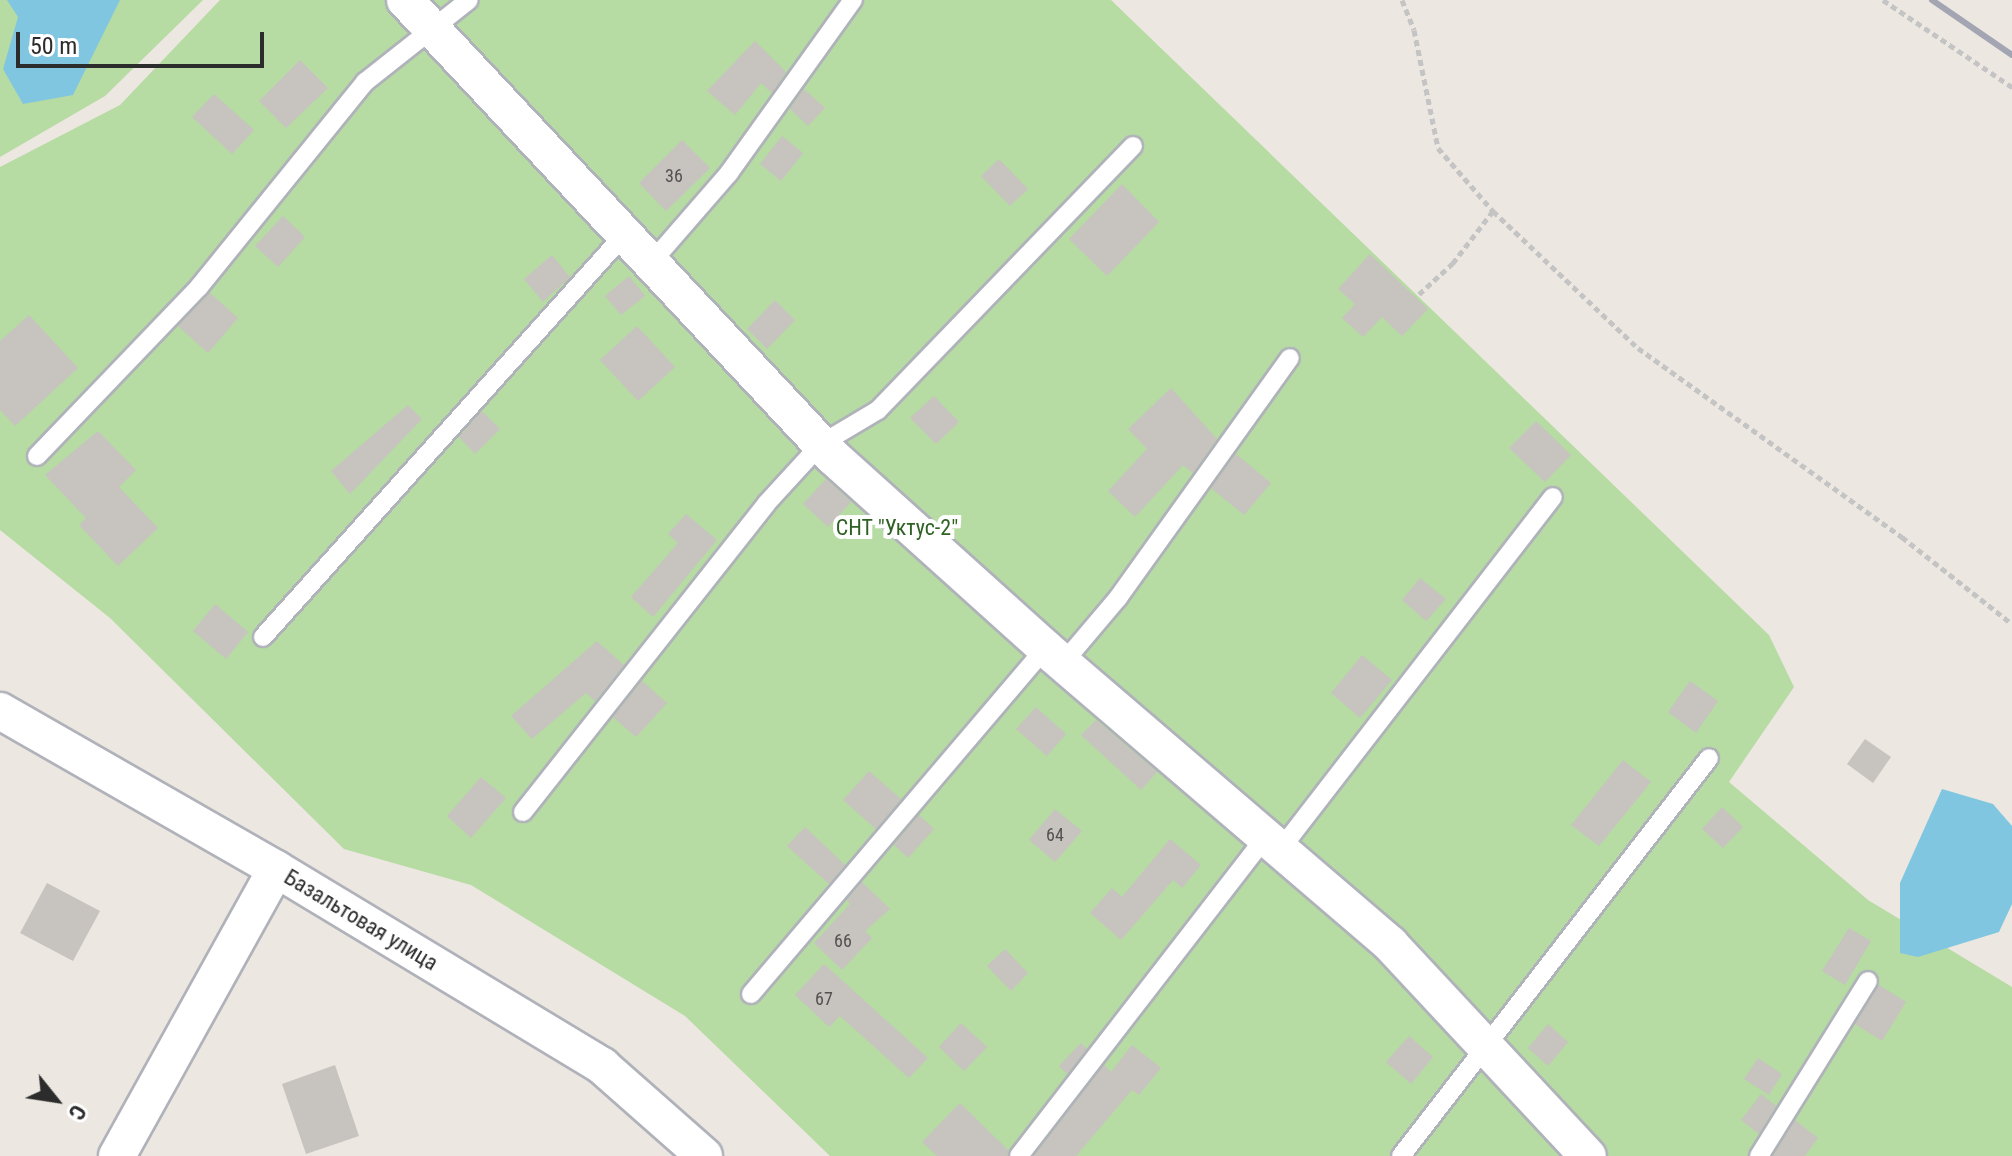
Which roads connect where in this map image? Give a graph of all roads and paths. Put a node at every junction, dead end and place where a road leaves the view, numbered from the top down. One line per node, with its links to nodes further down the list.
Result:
1 (405, 0): 6 (street)
2 (469, 0): 6 (lane)
3 (853, 0): 11 (lane)
4 (1402, 0): 9 (path)
5 (1883, 0): 7 (path)
6 (433, 30): 10 (street); 15 (lane)
7 (2012, 87)
8 (1133, 146): 14 (lane)
9 (1493, 211): 12 (path); 17 (path)
10 (623, 236): 11 (street); 18 (lane)
11 (650, 264): 14 (street)
12 (1417, 296)
13 (1290, 358): 19 (lane)
14 (821, 444): 19 (street); 22 (lane)
15 (37, 456)
16 (1553, 497): 23 (lane)
17 (2012, 624)
18 (263, 637)
19 (1054, 655): 23 (street); 26 (lane)
20 (0, 711): 24 (street, Базальтовая улица)
21 (1709, 758): 27 (lane)
22 (523, 812)
23 (1273, 844): 27 (street); 30 (lane)
24 (276, 869): 28 (street); 29 (street, Базальтовая улица)
25 (1868, 981): 33 (lane)
26 (751, 994)
27 (1488, 1045): 31 (lane); 32 (street)
28 (117, 1156)
29 (704, 1156)
30 (1019, 1156)
31 (1401, 1156)
32 (1588, 1156)
33 (1759, 1156)

